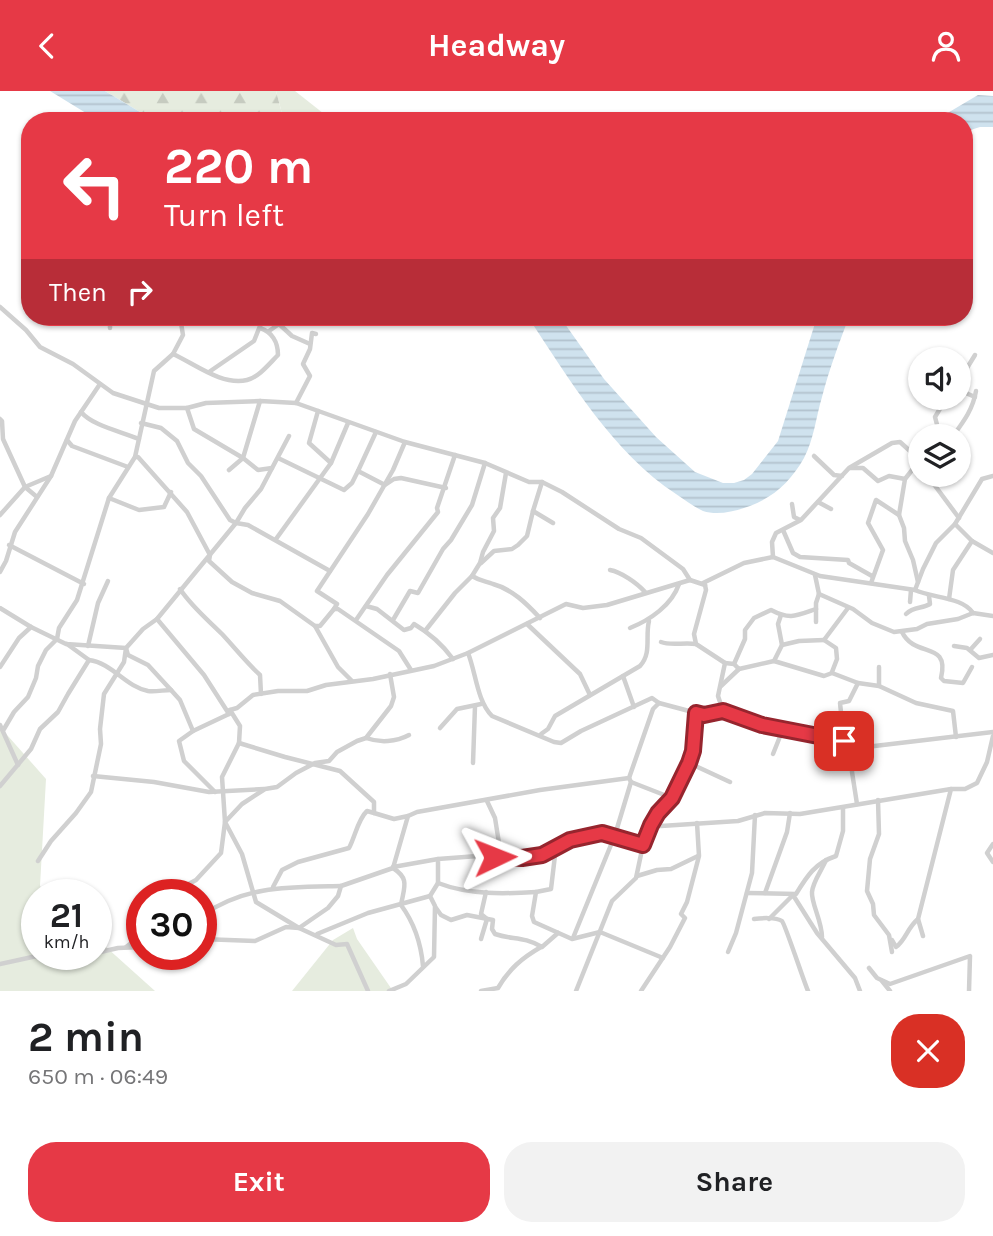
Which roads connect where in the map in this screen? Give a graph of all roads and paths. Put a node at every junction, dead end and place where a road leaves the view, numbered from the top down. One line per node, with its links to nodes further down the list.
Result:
1 (0, 307): 3 (street)
2 (21, 326): 15 (street)
3 (21, 326)
4 (182, 326): 11 (street)
5 (276, 326): 8 (street)
6 (281, 326): 10 (street)
7 (260, 328): 8 (street); 14 (street)
8 (269, 331): 14 (street)
9 (316, 334): 10 (street)
10 (310, 344): 18 (street)
11 (173, 354): 14 (street); 19 (street)
12 (975, 355): 13 (street)
13 (971, 362)
14 (208, 372)
15 (100, 384): 19 (street); 22 (street)
16 (971, 393): 26 (street)
17 (260, 401): 18 (street); 20 (street); 36 (street)
18 (296, 403): 21 (street)
19 (145, 404): 20 (street); 24 (street)
20 (187, 408): 36 (street)
21 (318, 411): 25 (street); 38 (street)
22 (81, 412): 29 (street); 30 (street)
23 (0, 419): 54 (street)
24 (141, 422): 29 (street); 68 (street)
25 (348, 423): 27 (street); 38 (street)
26 (963, 424)
27 (376, 432): 31 (street); 44 (street)
28 (289, 436): 37 (street)
29 (139, 439): 35 (street)
30 (67, 440): 40 (street); 47 (street)
31 (405, 442): 33 (street); 53 (street)
32 (908, 449): 42 (street)
33 (455, 455): 39 (street); 56 (street)
34 (814, 456): 48 (street)
35 (135, 457): 40 (street); 57 (street)
36 (243, 458): 41 (street); 43 (street)
37 (278, 458): 41 (street); 50 (street)
38 (331, 463): 50 (street)
39 (485, 463): 45 (street); 111 (street)
40 (128, 467): 59 (street)
41 (272, 468): 68 (street)
42 (849, 468): 48 (street); 51 (street)
43 (229, 470)
44 (358, 471): 50 (street); 53 (street)
45 (506, 473): 52 (street); 78 (street)
46 (908, 475): 51 (street)
47 (51, 476): 54 (street); 58 (street)
48 (842, 476): 60 (street)
49 (993, 476): 66 (street)
50 (319, 479): 72 (street)
51 (905, 479): 65 (street)
52 (542, 482): 63 (street); 85 (street)
53 (385, 485): 56 (street); 80 (street)
54 (25, 487): 58 (street); 64 (street)
55 (936, 487): 66 (street)
56 (446, 488): 99 (street)
57 (171, 492): 59 (street); 76 (street)
58 (37, 496): 74 (street)
59 (109, 498): 89 (street)
60 (818, 502): 62 (street); 67 (street)
61 (792, 504): 67 (street)
62 (831, 509)
63 (533, 511): 69 (street); 78 (street)
64 (0, 515)
65 (899, 515): 84 (street); 87 (street)
66 (959, 518): 70 (street)
67 (801, 520): 71 (street)
68 (236, 523): 72 (street); 76 (street)
69 (553, 523)
70 (955, 524): 73 (street); 87 (street)
71 (783, 530): 77 (street); 84 (street)
72 (276, 539): 80 (street)
73 (972, 541): 75 (street); 97 (street)
74 (9, 545): 81 (street); 89 (street)
75 (993, 553)
76 (210, 555): 92 (street); 115 (street)
77 (773, 557): 82 (street); 91 (street)
78 (481, 563): 83 (street)
79 (610, 570): 94 (street)
80 (330, 571): 102 (street)
81 (0, 572)
82 (815, 575): 88 (street); 95 (street)
83 (472, 576): 108 (street); 118 (street)
84 (872, 576): 88 (street)
85 (690, 580): 90 (street); 91 (street)
86 (108, 581): 126 (street)
87 (918, 582): 93 (street)
88 (871, 583): 93 (street)
89 (84, 584): 120 (street)
90 (679, 584): 94 (street); 112 (street)
91 (705, 585): 125 (street)
92 (180, 589): 109 (street); 152 (street)
93 (913, 590): 96 (street); 98 (street)
94 (645, 592): 108 (street)
95 (819, 594): 101 (street); 103 (street)
96 (929, 596): 97 (street); 105 (street)
97 (950, 599): 104 (street)
98 (911, 602)
99 (366, 606): 110 (street); 111 (street)
100 (0, 608): 116 (street)
101 (848, 608): 119 (street); 122 (street)
102 (334, 609): 110 (street); 115 (street)
103 (816, 609): 106 (street); 113 (street)
104 (973, 613): 107 (street); 119 (street)
105 (906, 614)
106 (781, 615): 127 (street); 137 (street)
107 (993, 615)
108 (540, 618): 114 (street)
109 (157, 619): 129 (street); 159 (street)
110 (356, 620): 142 (street)
111 (393, 620): 118 (street)
112 (649, 621): 117 (street); 146 (street)
113 (816, 622)
114 (527, 624): 131 (street); 153 (street)
115 (315, 625): 147 (street)
116 (31, 627): 120 (street); 138 (street)
117 (630, 628)
118 (425, 631): 133 (street)
119 (902, 632): 140 (street)
120 (57, 639): 124 (street); 161 (street)
121 (980, 639): 130 (street)
122 (824, 640): 127 (street); 144 (street)
123 (661, 642): 125 (street)
124 (66, 644): 126 (street); 134 (street)
125 (696, 644): 136 (street)
126 (88, 646): 129 (street)
127 (782, 646): 135 (street)
128 (954, 646): 130 (street)
129 (126, 648): 143 (street); 151 (street)
130 (970, 650): 132 (street)
131 (468, 653): 133 (street); 155 (street)
132 (991, 657)
133 (453, 659): 142 (street)
134 (89, 660): 143 (street); 177 (street)
135 (774, 661): 141 (street); 144 (street)
136 (725, 663): 137 (street); 150 (street)
137 (734, 664): 141 (street)
138 (0, 667)
139 (879, 667): 149 (street)
140 (972, 667)
141 (739, 669): 150 (street)
142 (411, 670): 145 (street)
143 (117, 673): 151 (street); 178 (street)
144 (832, 673): 148 (street)
145 (390, 674): 147 (street); 169 (street)
146 (623, 676): 153 (street); 157 (street)
147 (352, 681): 152 (street)
148 (858, 683): 149 (street); 170 (street)
149 (879, 686): 168 (street)
150 (721, 687): 158 (street)
151 (171, 690): 164 (street)
152 (261, 694): 159 (street)
153 (590, 695): 165 (street)
154 (659, 703): 157 (street); 160 (street); 179 (street)
155 (481, 704): 156 (street); 165 (street)
156 (475, 706): 162 (street); 175 (street)
157 (635, 707): 165 (street)
158 (723, 711): 160 (street); 163 (street)
159 (229, 712): 164 (street); 171 (street)
160 (696, 713): 176 (street)
161 (2, 727): 177 (street)
162 (440, 728)
163 (783, 729): 170 (street); 173 (street)
164 (193, 731): 184 (street)
165 (541, 734)
166 (993, 734): 168 (street); 183 (street)
167 (408, 735): 169 (street)
168 (956, 737): 172 (street)
169 (366, 738): 174 (street)
170 (844, 741): 172 (street)
171 (239, 743): 174 (street); 185 (street)
172 (854, 745): 189 (street)
173 (774, 754)
174 (315, 763): 182 (street); 191 (street)
175 (473, 763)
176 (689, 763): 180 (street); 186 (street)
177 (18, 765): 181 (street)
178 (93, 776): 184 (street); 206 (street)
179 (630, 780): 186 (street); 188 (street); 198 (street)
180 (730, 782)
181 (0, 786)
182 (265, 789): 185 (street); 195 (street)
183 (951, 789): 187 (street); 227 (street)
184 (216, 792): 185 (street)
185 (224, 792): 195 (street)
186 (672, 798): 197 (street)
187 (878, 800): 189 (street); 232 (street)
188 (487, 801): 194 (street); 202 (street)
189 (857, 804): 190 (street)
190 (843, 808): 192 (street); 205 (street)
191 (374, 813): 194 (street); 213 (street)
192 (790, 813): 193 (street); 218 (street)
193 (755, 815): 196 (street); 217 (street)
194 (408, 816): 208 (street)
195 (225, 822): 210 (street); 214 (street)
196 (697, 823): 197 (street); 203 (street)
197 (651, 825): 200 (street)
198 (615, 835): 200 (street); 201 (street); 236 (street)
199 (993, 843): 207 (street)
200 (643, 845): 209 (street)
201 (556, 847): 202 (street); 216 (street)
202 (491, 855): 204 (street)
203 (699, 856): 209 (street); 243 (street)
204 (438, 859): 208 (street); 211 (street)
205 (827, 859): 219 (street); 234 (street)
206 (38, 861)
207 (993, 863)
208 (393, 868): 212 (street); 221 (street)
209 (636, 878): 229 (street)
210 (197, 879)
211 (438, 883): 215 (street); 220 (street)
212 (341, 886): 213 (street); 228 (street)
213 (272, 888): 214 (street)
214 (253, 891): 222 (street); 228 (street)
215 (486, 892): 216 (street); 224 (street)
216 (536, 892): 230 (street)
217 (747, 893): 218 (street); 241 (street)
218 (765, 893): 219 (street)
219 (793, 895): 226 (street); 234 (street)
220 (430, 896): 221 (street); 223 (street)
221 (401, 905): 231 (street); 246 (street)
222 (217, 906)
223 (435, 906): 224 (street); 246 (street)
224 (487, 919): 235 (street); 238 (street)
225 (754, 919): 226 (street)
226 (769, 919): 254 (street)
227 (918, 919): 232 (street); 233 (street)
228 (299, 928): 231 (street); 237 (street)
229 (600, 932): 236 (street); 243 (street); 252 (street)
230 (558, 933): 236 (street); 238 (street)
231 (317, 934): 249 (street)
232 (889, 936): 242 (street)
233 (923, 936)
234 (822, 938): 255 (street)
235 (481, 939)
236 (572, 939)
237 (217, 940)
238 (542, 947): 251 (street)
239 (125, 948): 240 (street)
240 (112, 950)
241 (728, 951)
242 (892, 952)
243 (663, 958): 253 (street)
244 (21, 959): 245 (street)
245 (0, 964)
246 (423, 966): 250 (street)
247 (869, 968): 248 (street)
248 (881, 981): 256 (street); 257 (street)
249 (368, 991)
250 (389, 991)
251 (481, 991)
252 (576, 991)
253 (641, 991)
254 (808, 991)
255 (860, 991)
256 (890, 991)
257 (969, 991)

